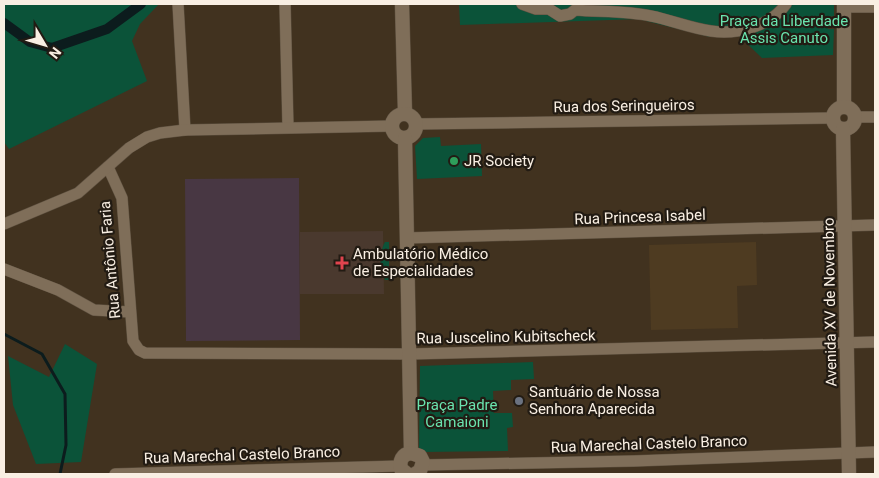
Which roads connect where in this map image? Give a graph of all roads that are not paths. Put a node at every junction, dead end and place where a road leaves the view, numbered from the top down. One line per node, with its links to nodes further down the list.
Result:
1 (178, 4): 19 (street)
2 (285, 4): 17 (street)
3 (402, 4): 11 (street)
4 (522, 4): 6 (street)
5 (786, 4): 8 (street)
6 (552, 6): 8 (street)
7 (844, 6): 9 (street); 10 (street)
8 (571, 7)
9 (875, 7)
10 (844, 106): 12 (street); 14 (street)
11 (405, 114): 15 (street); 16 (street)
12 (855, 117): 13 (street); 18 (street)
13 (875, 117)
14 (832, 118): 15 (street, Rua dos Seringueiros); 18 (street)
15 (416, 124): 20 (street)
16 (392, 126): 17 (street); 20 (street)
17 (288, 127): 19 (street)
18 (843, 129): 23 (street, Avenida XV de Novembro)
19 (185, 130): 21 (street)
20 (404, 138): 25 (street)
21 (108, 167): 22 (street); 27 (street, Rua Antônio Faria)
22 (4, 224)
23 (846, 225): 24 (street, Rua Princesa Isabel); 25 (street, Rua Princesa Isabel); 29 (street, Avenida XV de Novembro)
24 (875, 225)
25 (406, 238): 31 (street)
26 (4, 269): 27 (street)
27 (130, 312): 30 (street, Rua Antônio Faria)
28 (875, 342): 29 (street, Rua Juscelino Kubitscheck)
29 (847, 343): 31 (street, Rua Juscelino Kubitscheck); 33 (street, Avenida XV de Novembro)
30 (139, 350): 31 (street, Rua Juscelino Kubitscheck)
31 (410, 354): 32 (street)
32 (411, 452): 35 (street); 36 (street)
33 (848, 452): 34 (street, Rua Marechal Castelo Branco); 36 (street, Rua Marechal Castelo Branco); 38 (street, Avenida XV de Novembro)
34 (875, 452)
35 (404, 470): 37 (street, Rua Marechal Castelo Branco)
36 (419, 470)
37 (115, 474)
38 (849, 474)

